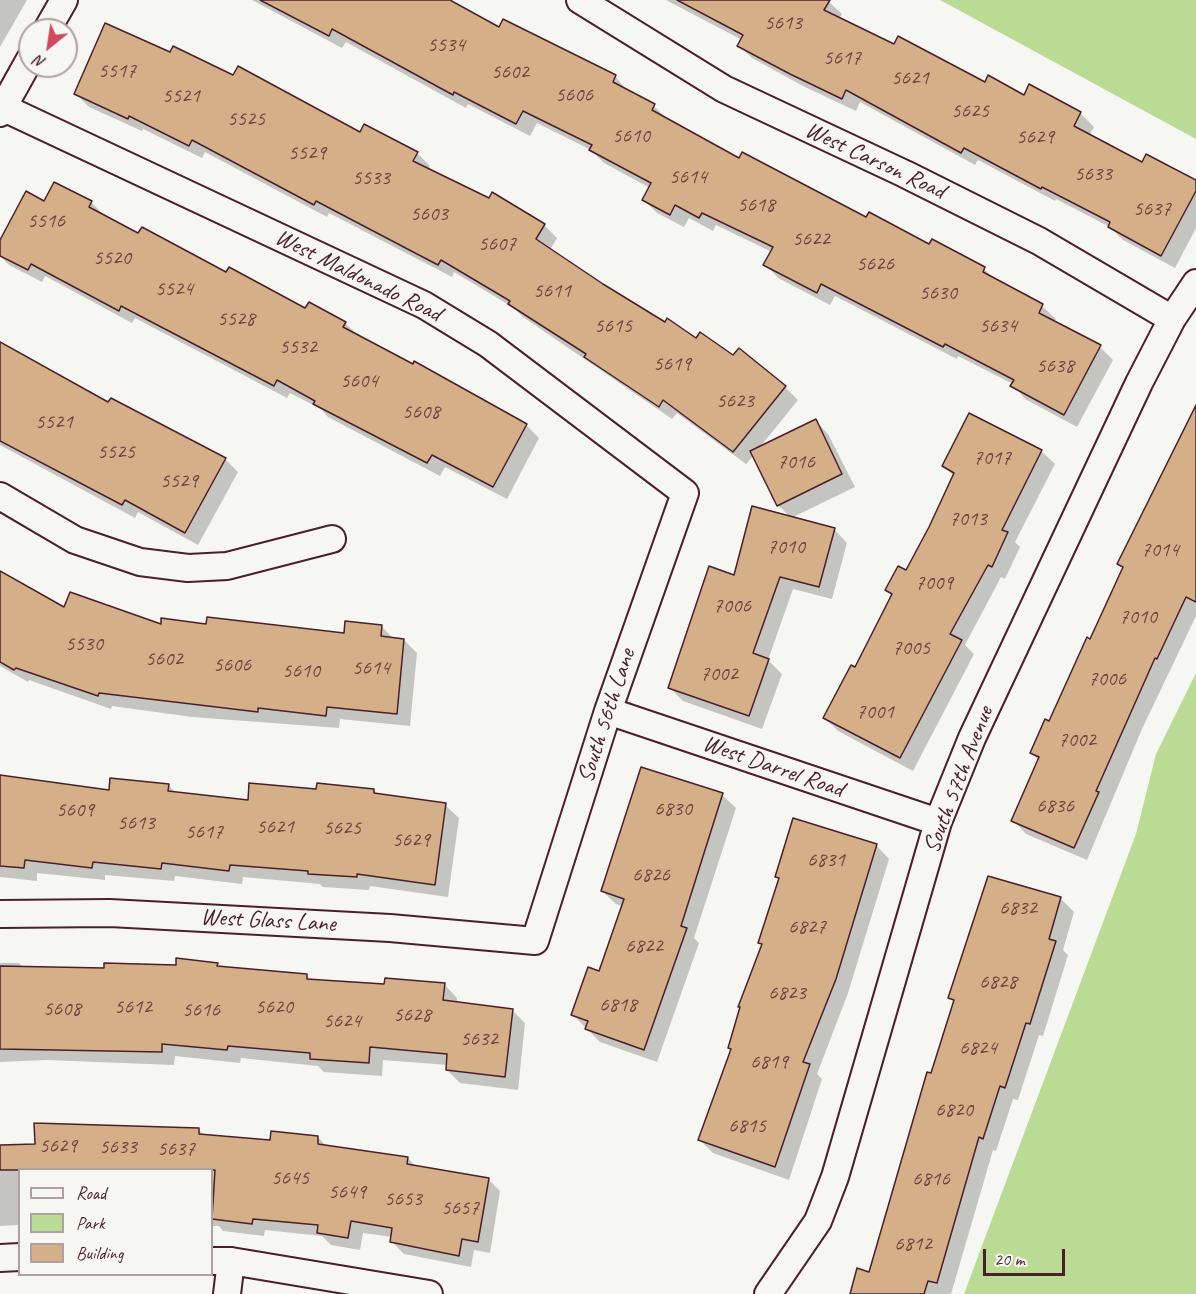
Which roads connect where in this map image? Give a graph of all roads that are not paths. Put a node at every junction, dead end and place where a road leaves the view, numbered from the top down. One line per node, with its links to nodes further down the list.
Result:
1 (64, 0): 3 (street)
2 (580, 0): 7 (street, West Carson Road)
3 (54, 18)
4 (19, 78): 5 (street)
5 (1, 110): 8 (street, West Maldonado Road)
6 (1196, 283): 7 (street, South 57th Avenue)
7 (1172, 319): 12 (street, South 57th Avenue)
8 (685, 493): 11 (street, South 56th Lane)
9 (0, 496): 10 (street)
10 (332, 539)
11 (608, 711): 12 (street, West Darrel Road); 14 (street, South 56th Lane)
12 (938, 822): 20 (street, South 57th Avenue)
13 (0, 914): 14 (street, West Glass Lane)
14 (535, 941)
15 (18, 1257): 16 (street)
16 (0, 1258)
17 (221, 1261): 18 (street); 19 (street)
18 (227, 1294)
19 (429, 1294)
20 (768, 1294)

